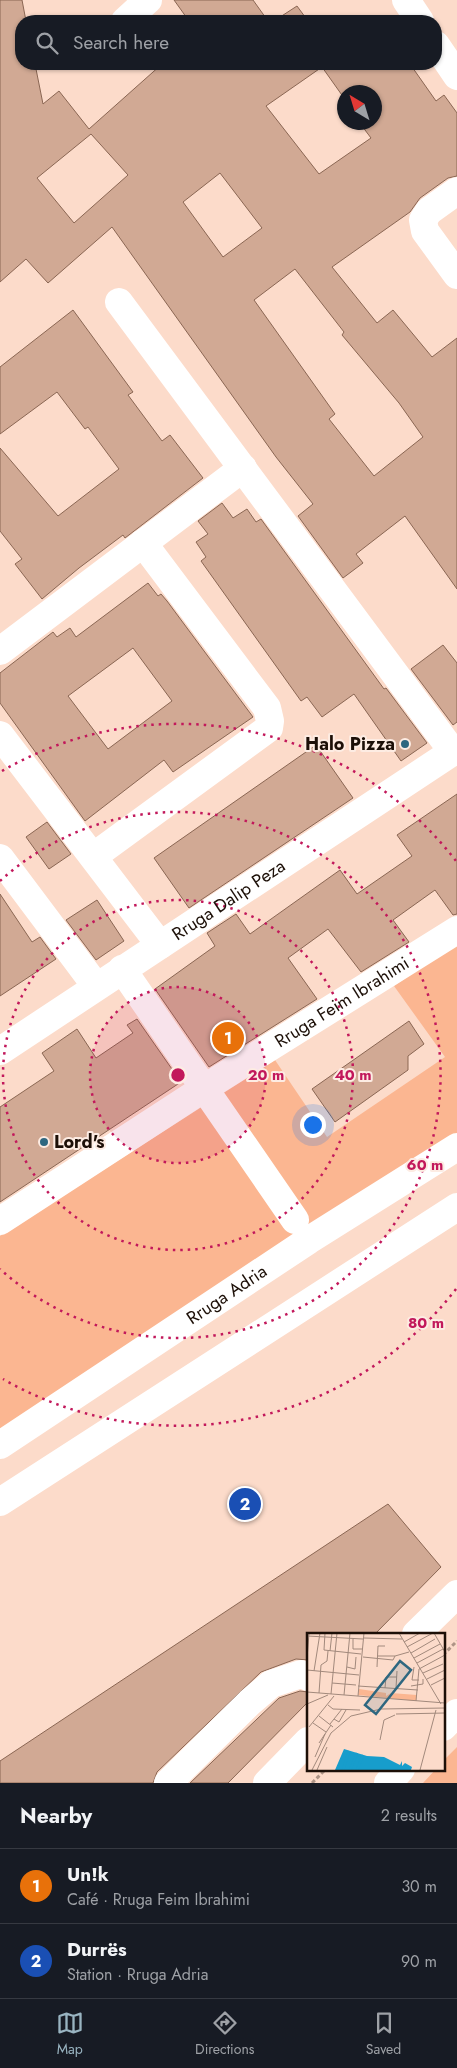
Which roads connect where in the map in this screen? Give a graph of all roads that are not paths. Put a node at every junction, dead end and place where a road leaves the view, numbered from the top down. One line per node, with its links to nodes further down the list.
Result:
1 (148, 0): 3 (street)
2 (406, 0): 4 (street)
3 (132, 15)
4 (416, 15)
5 (442, 54): 6 (street)
6 (457, 76)
7 (457, 191): 8 (street)
8 (457, 275)
9 (119, 302): 10 (street)
10 (243, 468): 11 (street); 14 (street)
11 (143, 543): 12 (street); 15 (street)
12 (0, 651)
13 (0, 734): 15 (street)
14 (455, 750): 18 (street, Rruga Dalip Peza)
15 (94, 856): 18 (street)
16 (0, 858): 20 (street)
17 (457, 930): 22 (street, Rruga Feim Ibrahimi)
18 (160, 944): 19 (street, Rruga Dalip Peza)
19 (122, 969): 20 (street, Rruga Dalip Peza); 22 (street)
20 (96, 986): 21 (street, Rruga Dalip Peza)
21 (0, 1050)
22 (203, 1089): 25 (street); 26 (street, Rruga Feim Ibrahimi)
23 (457, 1147): 27 (street, Rruga Adria)
24 (457, 1207): 28 (street)
25 (295, 1220)
26 (0, 1221)
27 (0, 1445)
28 (0, 1502)
29 (457, 1594): 30 (street)
30 (417, 1633)
31 (307, 1677): 36 (street)
32 (457, 1713): 33 (street)
33 (444, 1726)
34 (307, 1742): 37 (street)
35 (400, 1770): 38 (street)
36 (168, 1783)
37 (267, 1783)
38 (388, 1783)

